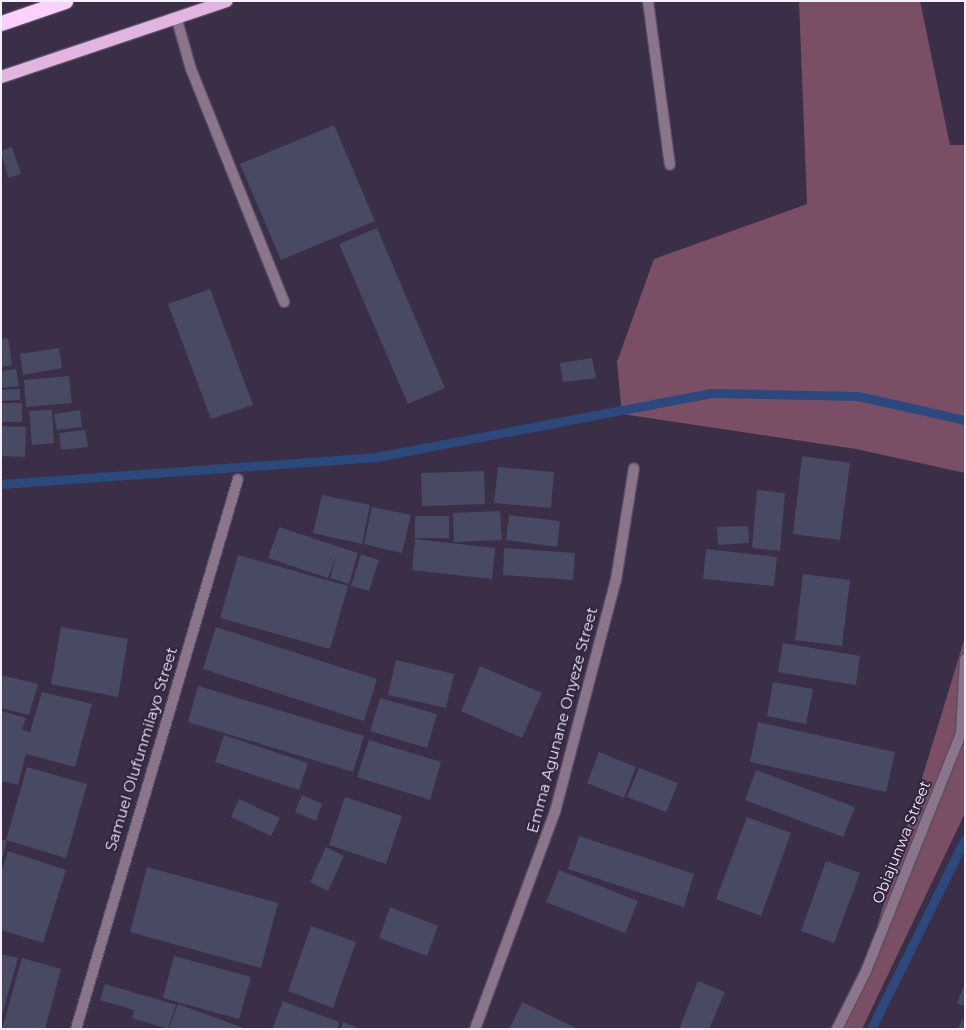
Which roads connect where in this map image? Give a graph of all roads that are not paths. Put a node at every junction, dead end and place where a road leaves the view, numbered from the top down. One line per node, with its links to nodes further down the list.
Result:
1 (65, 1): 5 (highway)
2 (228, 1): 4 (main road)
3 (648, 1): 7 (street)
4 (177, 20): 6 (main road); 8 (street)
5 (1, 23)
6 (1, 77)
7 (670, 166)
8 (284, 302)
9 (634, 468): 13 (street, Emma Agunane Onyeze Street)
10 (238, 479): 12 (street, Samuel Olufunmilayo Street)
11 (965, 660): 14 (street, Obiajunwa Street)
12 (76, 1029)
13 (475, 1029)
14 (837, 1029)

